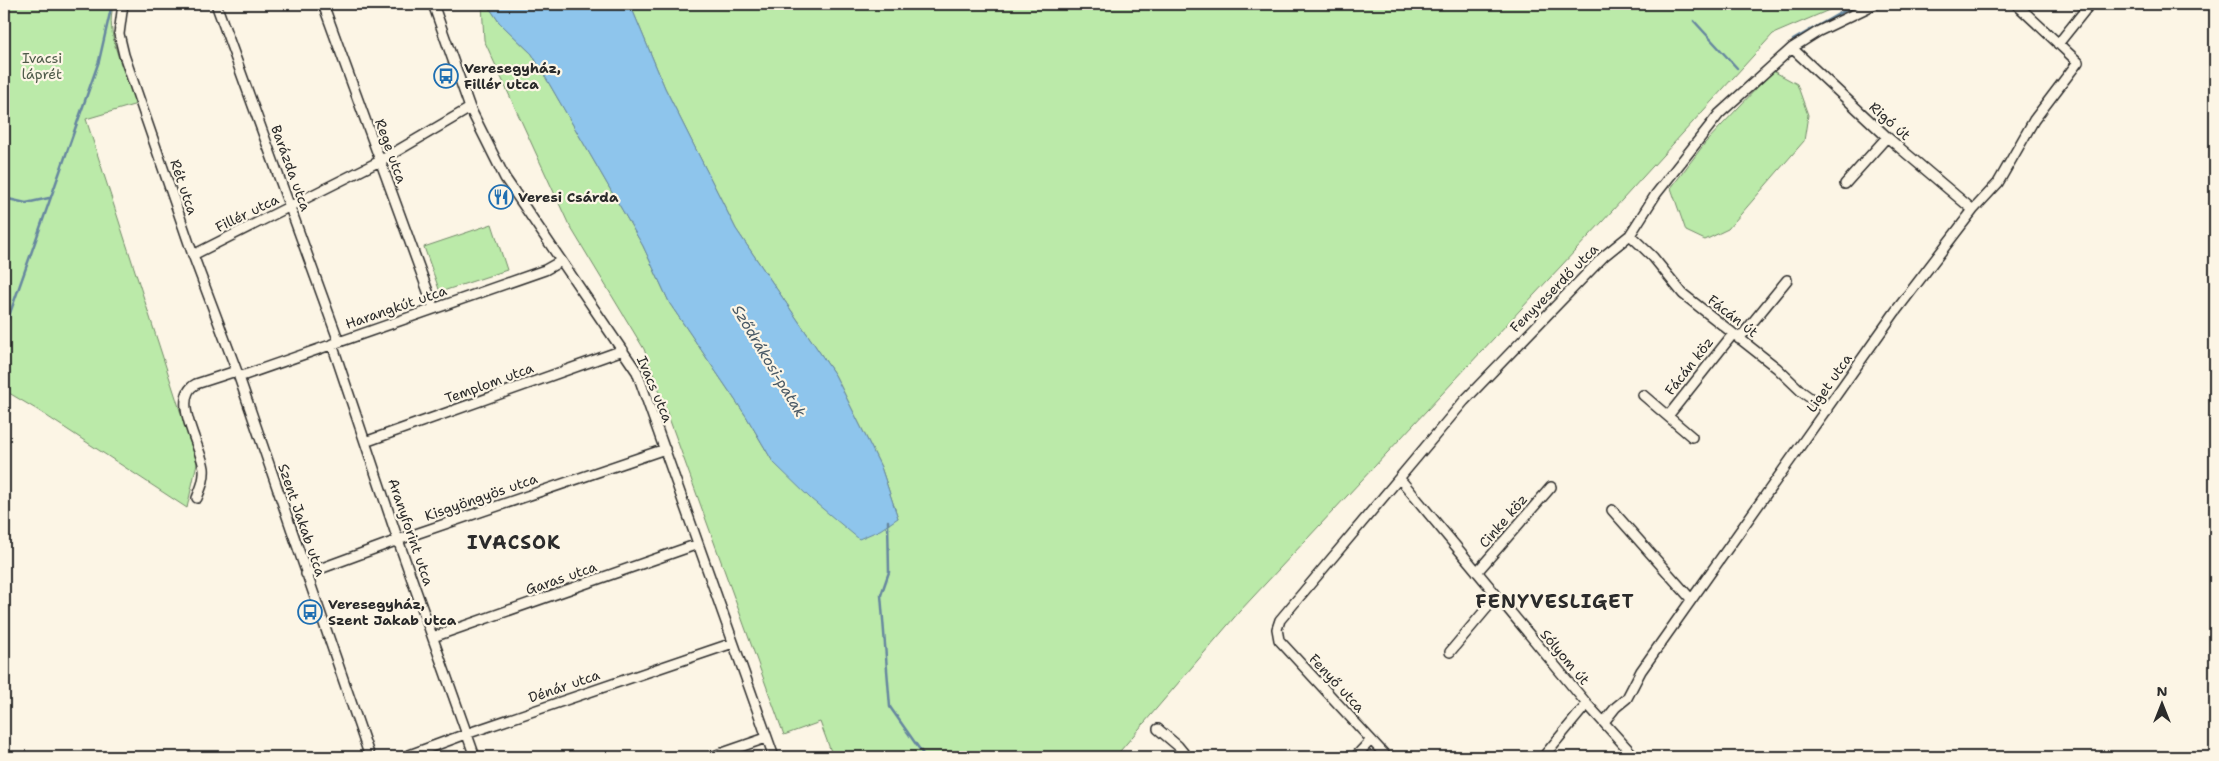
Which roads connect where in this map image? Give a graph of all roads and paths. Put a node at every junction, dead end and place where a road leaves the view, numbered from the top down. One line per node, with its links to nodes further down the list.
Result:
1 (123, 4): 17 (street, Rét utca)
2 (216, 4): 14 (street, Barázda utca)
3 (323, 4): 12 (street, Rege utca)
4 (433, 4): 10 (street, Ivacs utca)
5 (1875, 4): 9 (street, Fenyveserdő utca)
6 (2016, 4): 8 (street)
7 (2090, 4): 8 (street)
8 (2058, 44): 15 (street, Liget utca)
9 (1792, 48): 11 (street, Rigó út); 16 (street, Fenyveserdő utca)
10 (470, 108): 12 (street, Fillér utca); 18 (street, Ivacs utca)
11 (1887, 138): 13 (street); 15 (street, Rigó út)
12 (380, 161): 14 (street, Fillér utca); 20 (street, Rege utca)
13 (1845, 184)
14 (291, 207): 17 (street, Fillér utca); 22 (street, Barázda utca)
15 (1973, 210): 26 (street, Liget utca)
16 (1630, 235): 21 (street, Fácán út); 31 (street, Fenyveserdő utca)
17 (193, 255): 24 (street, Rét utca)
18 (561, 261): 20 (street, Harangkút utca); 23 (street, Ivacs utca)
19 (1787, 280): 21 (street, Fácán köz)
20 (434, 308): 22 (street, Harangkút utca)
21 (1736, 336): 26 (street, Fácán út); 27 (street, Fácán köz)
22 (336, 343): 24 (street, Harangkút utca); 29 (street, Aranyforint utca)
23 (623, 350): 29 (street, Templom utca); 30 (street, Ivacs utca)
24 (238, 374): 33 (street, Harangkút utca); 38 (street, Szent Jakab utca)
25 (1643, 395): 27 (street, Fácán köz)
26 (1827, 410): 40 (street, Liget utca)
27 (1668, 416): 28 (street, Fácán köz)
28 (1692, 437)
29 (365, 442): 35 (street, Aranyforint utca)
30 (665, 449): 35 (street, Kisgyöngyös utca); 36 (street, Ivacs utca)
31 (1400, 479): 37 (street, Sólyom út); 41 (street, Fenyveserdő utca)
32 (1550, 487): 37 (street, Cinke köz)
33 (197, 498)
34 (1612, 510): 40 (street)
35 (398, 540): 38 (street, Kisgyöngyös utca); 42 (street, Aranyforint utca)
36 (698, 544): 42 (street, Garas utca); 43 (street, Ivacs utca)
37 (1477, 572): 39 (street, Sólyom út)
38 (306, 574): 51 (street, Szent Jakab utca)
39 (1497, 596): 44 (street); 45 (street, Sólyom út)
40 (1691, 599): 46 (street, Liget utca)
41 (1278, 624): 50 (street, Fenyő utca)
42 (433, 637): 48 (street, Aranyforint utca)
43 (733, 643): 48 (street, Dénár utca); 49 (street, Ivacs utca)
44 (1450, 652)
45 (1587, 704): 46 (street, Sólyom út); 59 (street)
46 (1604, 722): 60 (street, Sólyom út)
47 (1158, 729): 56 (street)
48 (466, 734): 52 (street, Dénár utca); 53 (street, Aranyforint utca)
49 (766, 738): 54 (street); 55 (street, Ivacs utca)
50 (1371, 740): 57 (street); 58 (street, Fenyő utca)
51 (370, 757)
52 (404, 757)
53 (475, 757)
54 (711, 757)
55 (774, 757)
56 (1187, 757)
57 (1355, 757)
58 (1387, 757)
59 (1543, 757)
60 (1635, 757)

